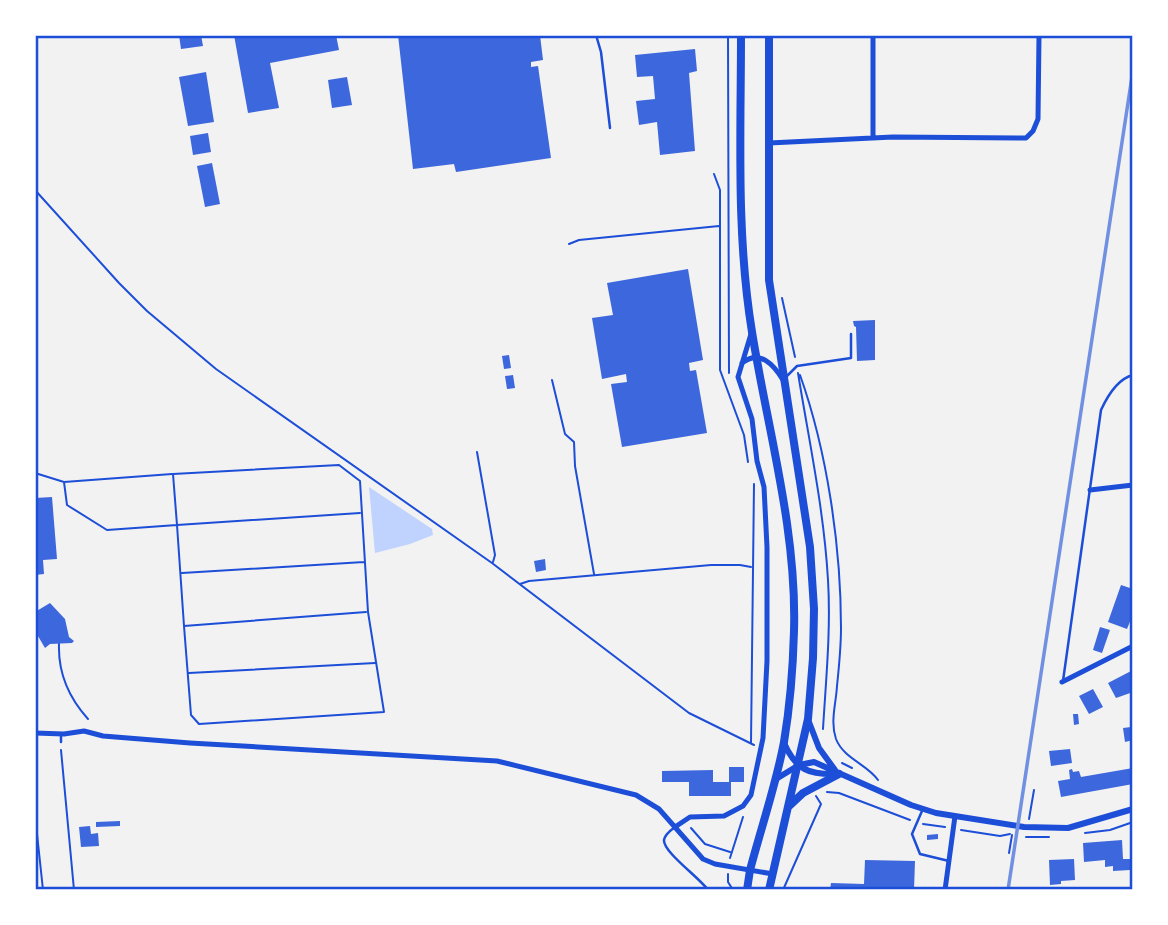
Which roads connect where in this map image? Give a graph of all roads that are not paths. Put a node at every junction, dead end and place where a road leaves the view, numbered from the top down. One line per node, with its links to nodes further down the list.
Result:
1 (596, 35): 6 (lane)
2 (741, 35): 9 (main road)
3 (769, 35): 8 (main road)
4 (873, 35): 7 (street)
5 (1039, 35): 7 (street)
6 (610, 128)
7 (873, 138): 8 (street)
8 (769, 143): 14 (main road)
9 (752, 331): 11 (main road); 12 (street)
10 (851, 334): 14 (lane)
11 (757, 357): 12 (street); 14 (street); 23 (main road)
12 (741, 365): 31 (street)
13 (1133, 375): 16 (lane)
14 (783, 380): 19 (main road)
15 (1133, 485): 16 (street)
16 (1090, 489): 18 (lane)
17 (1133, 646): 18 (street)
18 (1062, 682)
19 (808, 719): 24 (main road); 25 (street)
20 (35, 733): 21 (street)
21 (61, 734): 22 (lane); 31 (street)
22 (61, 743)
23 (783, 743): 24 (street); 26 (main road)
24 (799, 765): 25 (street); 25 (street); 26 (street); 27 (main road)
25 (839, 774): 27 (main road); 28 (street)
26 (774, 781): 33 (main road)
27 (788, 807): 34 (main road)
28 (923, 809): 30 (street); 32 (lane)
29 (1133, 809): 30 (street)
30 (955, 816): 32 (street)
31 (675, 827): 33 (street); 35 (lane)
32 (949, 861): 38 (street)
33 (750, 870): 34 (street); 36 (main road)
34 (773, 874): 37 (main road)
35 (708, 890)
36 (747, 890)
37 (769, 890)
38 (945, 890)

